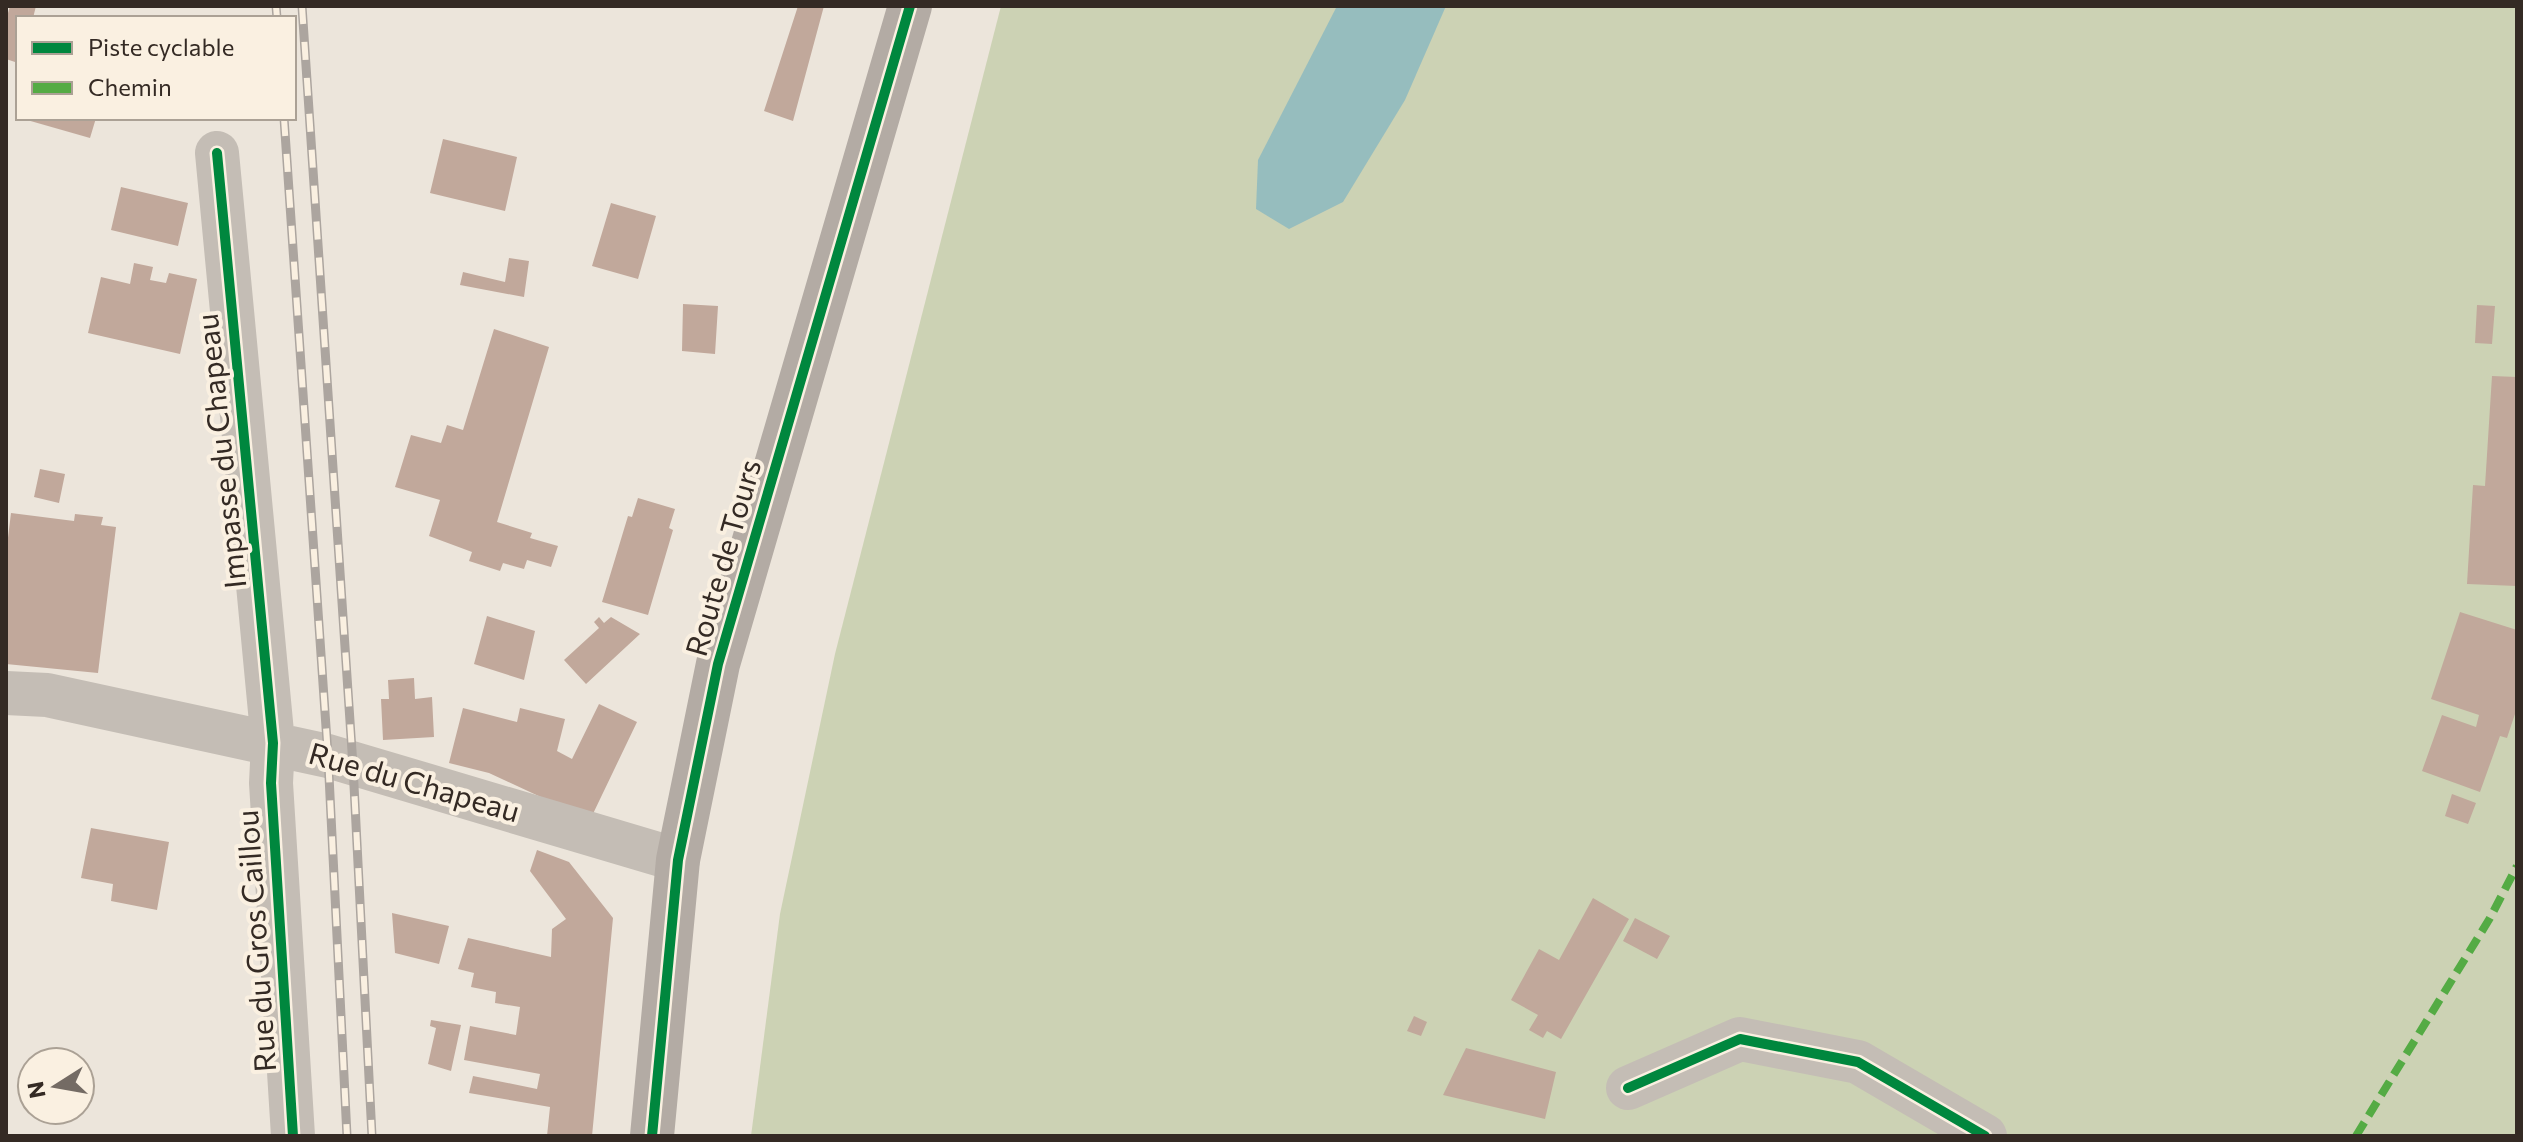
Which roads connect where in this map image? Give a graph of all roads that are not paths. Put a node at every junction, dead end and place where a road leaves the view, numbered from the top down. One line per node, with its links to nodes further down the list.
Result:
1 (910, 6): 5 (main road, Route de Tours)
2 (217, 153): 4 (street, Impasse du Chapeau)
3 (6, 693): 4 (street, Rue du Chapeau)
4 (273, 743): 5 (street, Rue du Chapeau); 7 (street, Rue du Gros Caillou)
5 (678, 860): 8 (main road, Route de Tours)
6 (1628, 1088): 9 (street)
7 (293, 1136)
8 (652, 1136)
9 (1985, 1136)

